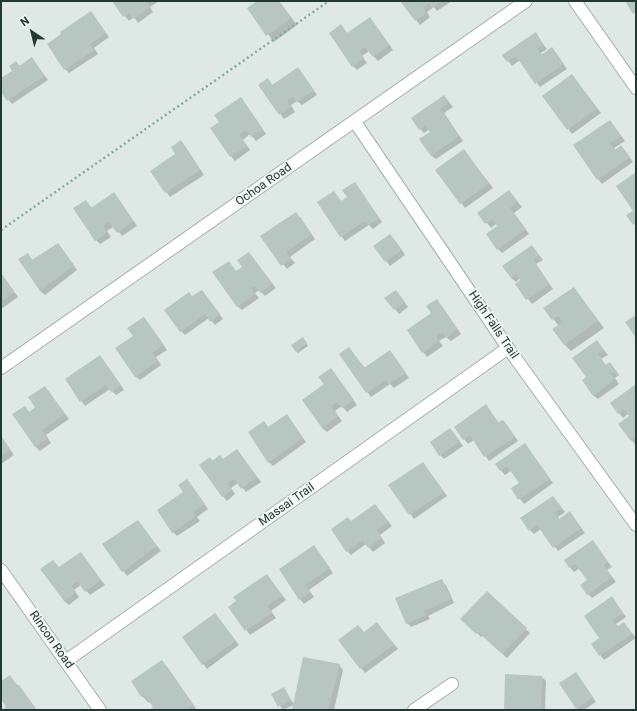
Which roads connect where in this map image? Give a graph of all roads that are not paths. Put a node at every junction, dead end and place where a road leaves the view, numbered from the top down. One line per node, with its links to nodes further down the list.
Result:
1 (526, 1): 4 (street, Ochoa Road)
2 (574, 1): 3 (street)
3 (636, 88)
4 (356, 122): 5 (street, High Falls Trail); 6 (street, Ochoa Road)
5 (508, 348): 7 (street, High Falls Trail); 9 (street, Massai Trail)
6 (1, 368)
7 (636, 525)
8 (1, 570): 9 (street, Rincon Road)
9 (66, 662): 11 (street, Rincon Road)
10 (452, 684): 12 (street)
11 (100, 710)
12 (414, 710)

